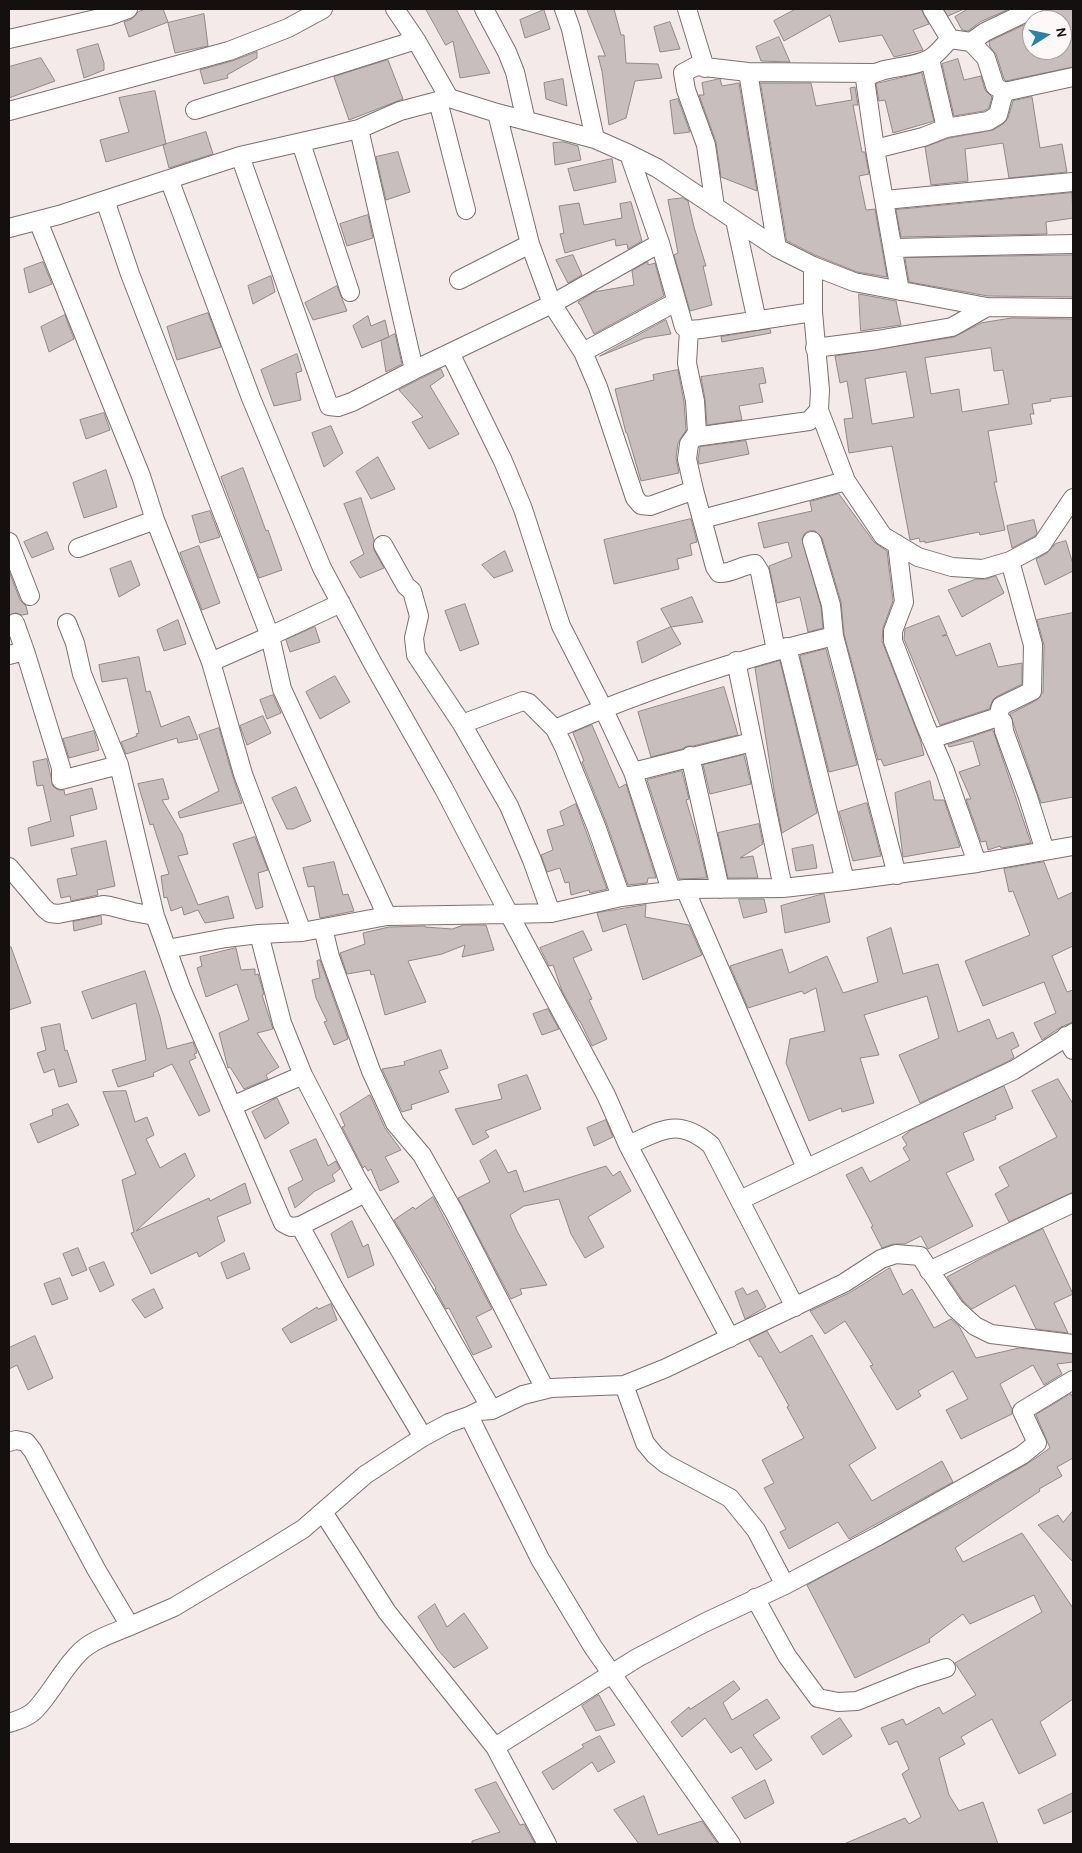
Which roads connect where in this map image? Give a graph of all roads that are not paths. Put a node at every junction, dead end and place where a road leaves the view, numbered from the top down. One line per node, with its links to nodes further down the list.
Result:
1 (128, 9): 9 (street)
2 (323, 9): 20 (street)
3 (396, 9): 11 (street)
4 (484, 9): 23 (street)
5 (564, 9): 26 (street)
6 (687, 9): 14 (street)
7 (932, 9): 10 (street)
8 (1033, 9): 12 (street)
9 (9, 39)
10 (950, 39): 12 (street); 13 (street)
11 (416, 40): 19 (street); 21 (street)
12 (971, 42): 18 (street)
13 (930, 59): 16 (street); 24 (street)
14 (705, 68): 15 (street); 35 (street)
15 (748, 72): 16 (street); 43 (street)
16 (872, 73): 28 (street)
17 (1073, 77): 18 (street)
18 (1004, 92): 24 (street)
19 (443, 100): 22 (street); 25 (street); 36 (street)
20 (9, 110)
21 (196, 110)
22 (497, 113): 23 (street); 41 (street)
23 (526, 121): 26 (street)
24 (946, 128): 28 (street)
25 (359, 129): 27 (street); 59 (street)
26 (595, 139): 29 (street)
27 (301, 143): 30 (street); 48 (street)
28 (875, 149): 34 (street)
29 (629, 154): 35 (street); 40 (street)
30 (240, 156): 31 (street); 59 (street)
31 (169, 179): 33 (street); 74 (street)
32 (1073, 182): 34 (street)
33 (105, 200): 37 (street); 77 (street)
34 (884, 200): 44 (street)
35 (715, 207): 38 (street)
36 (466, 210)
37 (38, 220): 39 (street); 66 (street)
38 (735, 220): 43 (street); 54 (street)
39 (9, 228)
40 (660, 243): 49 (street); 50 (street)
41 (530, 244): 46 (street); 50 (street)
42 (1073, 244): 44 (street)
43 (778, 248): 45 (street)
44 (893, 248): 47 (street)
45 (813, 266): 47 (street); 53 (street)
46 (458, 280)
47 (900, 291): 51 (street)
48 (350, 292)
49 (676, 302): 55 (street); 57 (street)
50 (552, 304): 57 (street); 58 (street)
51 (987, 307): 52 (street); 56 (street)
52 (1073, 308)
53 (813, 312): 54 (street); 56 (street)
54 (757, 321): 55 (street)
55 (688, 330): 61 (street)
56 (815, 348): 60 (street)
57 (583, 352): 63 (street)
58 (450, 353): 59 (street); 83 (street)
59 (414, 370)
60 (820, 410): 61 (street); 62 (street)
61 (695, 438): 63 (street)
62 (846, 481): 65 (street); 69 (street)
63 (694, 490): 65 (street)
64 (1073, 498): 72 (street)
65 (702, 519): 79 (street)
66 (155, 520): 71 (street); 81 (street)
67 (812, 541): 78 (street)
68 (9, 542): 73 (street)
69 (897, 544): 72 (street); 87 (street)
70 (383, 545): 85 (street)
71 (78, 548)
72 (1010, 561): 84 (street)
73 (30, 596)
74 (341, 604): 77 (street); 103 (street)
75 (15, 623): 80 (street)
76 (67, 623): 90 (street)
77 (270, 636): 81 (street); 105 (street)
78 (834, 636): 79 (street); 96 (street)
79 (781, 648): 82 (street); 97 (street)
80 (17, 653): 90 (street)
81 (210, 662): 107 (street)
82 (736, 662): 83 (street); 88 (street)
83 (603, 708): 86 (street); 91 (street)
84 (998, 717): 87 (street); 93 (street)
85 (462, 724): 86 (street); 102 (street)
86 (554, 729): 101 (street)
87 (932, 739): 94 (street)
88 (752, 742): 89 (street); 98 (street)
89 (690, 756): 91 (street); 100 (street)
90 (120, 765): 104 (street)
91 (633, 772): 99 (street)
92 (1073, 848): 93 (street)
93 (1045, 851): 94 (street)
94 (977, 863): 96 (street)
95 (9, 867): 104 (street)
96 (897, 875): 97 (street)
97 (845, 881): 98 (street)
98 (783, 888): 100 (street)
99 (678, 889): 100 (street); 101 (street); 114 (street)
100 (720, 889)
101 (621, 897): 102 (street)
102 (551, 913): 103 (street)
103 (509, 914): 105 (street); 113 (street)
104 (155, 916): 109 (street)
105 (387, 916): 106 (street)
106 (323, 928): 107 (street); 125 (street)
107 (302, 932): 108 (street)
108 (259, 934): 109 (street); 111 (street)
109 (167, 949): 112 (street)
110 (1071, 1040): 114 (street)
111 (303, 1075): 112 (street); 115 (street)
112 (232, 1106): 118 (street)
113 (628, 1146): 116 (street); 121 (street)
114 (806, 1168): 116 (street)
115 (366, 1193): 118 (street); 126 (street)
116 (740, 1200): 120 (street)
117 (1073, 1203): 119 (street)
118 (300, 1226): 128 (street)
119 (929, 1271): 120 (street); 122 (street)
120 (795, 1306): 121 (street)
121 (730, 1338): 124 (street)
122 (1073, 1344)
123 (1073, 1380): 131 (street)
124 (624, 1385): 125 (street); 131 (street)
125 (545, 1389): 126 (street)
126 (492, 1410): 127 (street)
127 (469, 1416): 128 (street); 135 (street)
128 (423, 1437): 130 (street)
129 (9, 1442): 133 (street)
130 (323, 1512): 133 (street); 137 (street)
131 (785, 1585): 132 (street)
132 (755, 1598): 134 (street); 135 (street)
133 (130, 1626): 136 (street)
134 (946, 1668)
135 (612, 1672): 137 (street); 139 (street)
136 (9, 1723)
137 (495, 1747): 138 (street)
138 (547, 1844)
139 (731, 1844)

